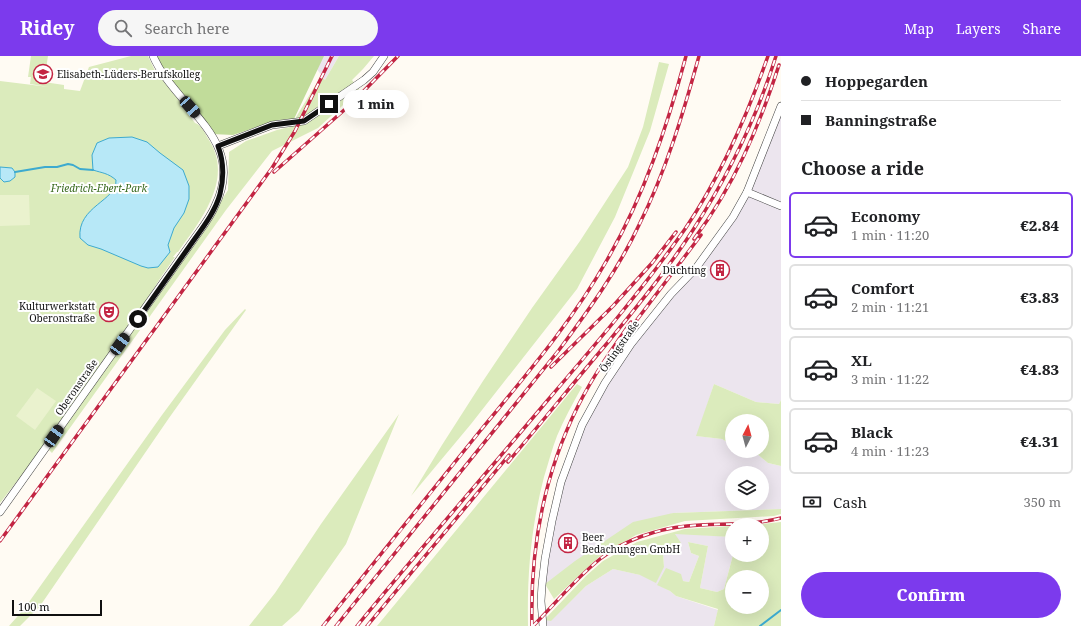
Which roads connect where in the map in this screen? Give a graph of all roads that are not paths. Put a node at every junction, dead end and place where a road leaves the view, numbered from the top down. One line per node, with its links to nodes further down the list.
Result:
1 (153, 56): 4 (street, Oberonstraße)
2 (384, 56): 4 (street)
3 (781, 106): 5 (street, Östingstraße)
4 (218, 146): 7 (street, Oberonstraße)
5 (747, 192): 6 (street); 8 (street, Östingstraße)
6 (781, 206)
7 (0, 512)
8 (543, 626)

